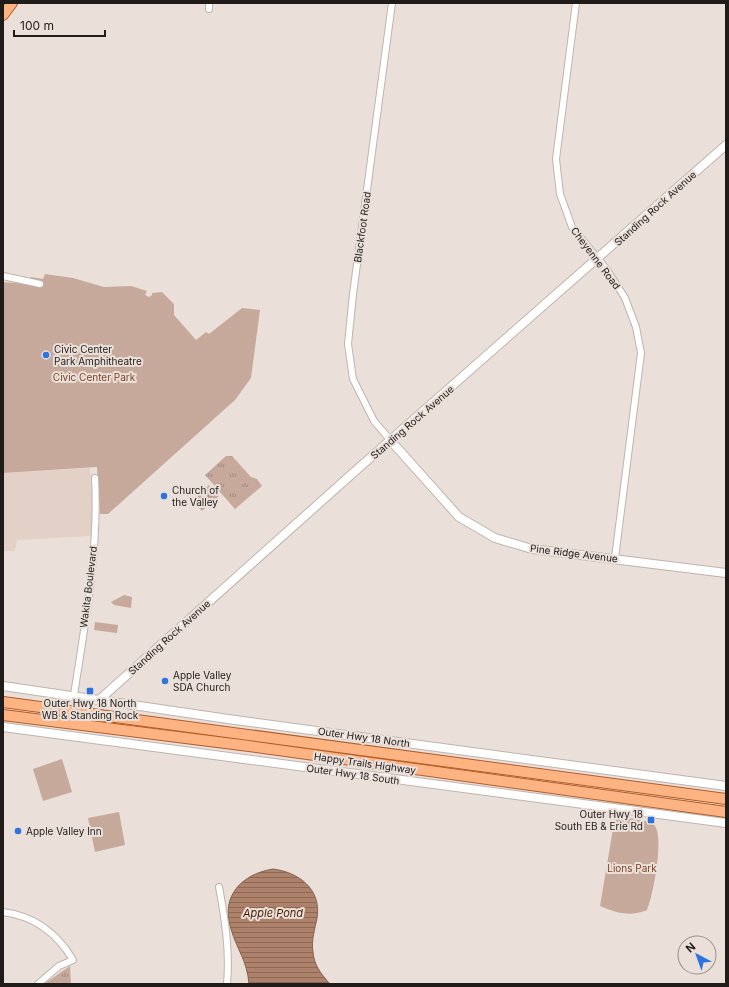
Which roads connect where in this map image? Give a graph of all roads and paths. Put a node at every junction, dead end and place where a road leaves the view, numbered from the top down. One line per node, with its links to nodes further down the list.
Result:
1 (12, 3): 4 (main road)
2 (392, 3): 9 (street, Blackfoot Road)
3 (576, 3): 6 (street, Cheyenne Road)
4 (3, 15)
5 (726, 145): 6 (street, Standing Rock Avenue)
6 (598, 259): 9 (street, Standing Rock Avenue); 11 (street, Cheyenne Road)
7 (3, 276): 8 (street)
8 (40, 284)
9 (390, 441): 11 (street, Pine Ridge Avenue); 15 (street, Standing Rock Avenue)
10 (95, 478): 14 (street, Wakita Boulevard)
11 (614, 558): 12 (street, Pine Ridge Avenue)
12 (726, 573)
13 (3, 686): 14 (street, Outer Hwy 18 North)
14 (74, 695): 15 (street, Outer Hwy 18 North)
15 (99, 700): 19 (street, Outer Hwy 18 North)
16 (3, 702): 20 (main road, Happy Trails Highway)
17 (3, 715): 21 (main road, Happy Trails Highway)
18 (3, 727): 22 (street, Outer Hwy 18 South)
19 (726, 786)
20 (726, 799)
21 (726, 812)
22 (726, 823)
23 (219, 887): 26 (street)
24 (3, 912): 25 (street)
25 (38, 984)
26 (227, 984)

